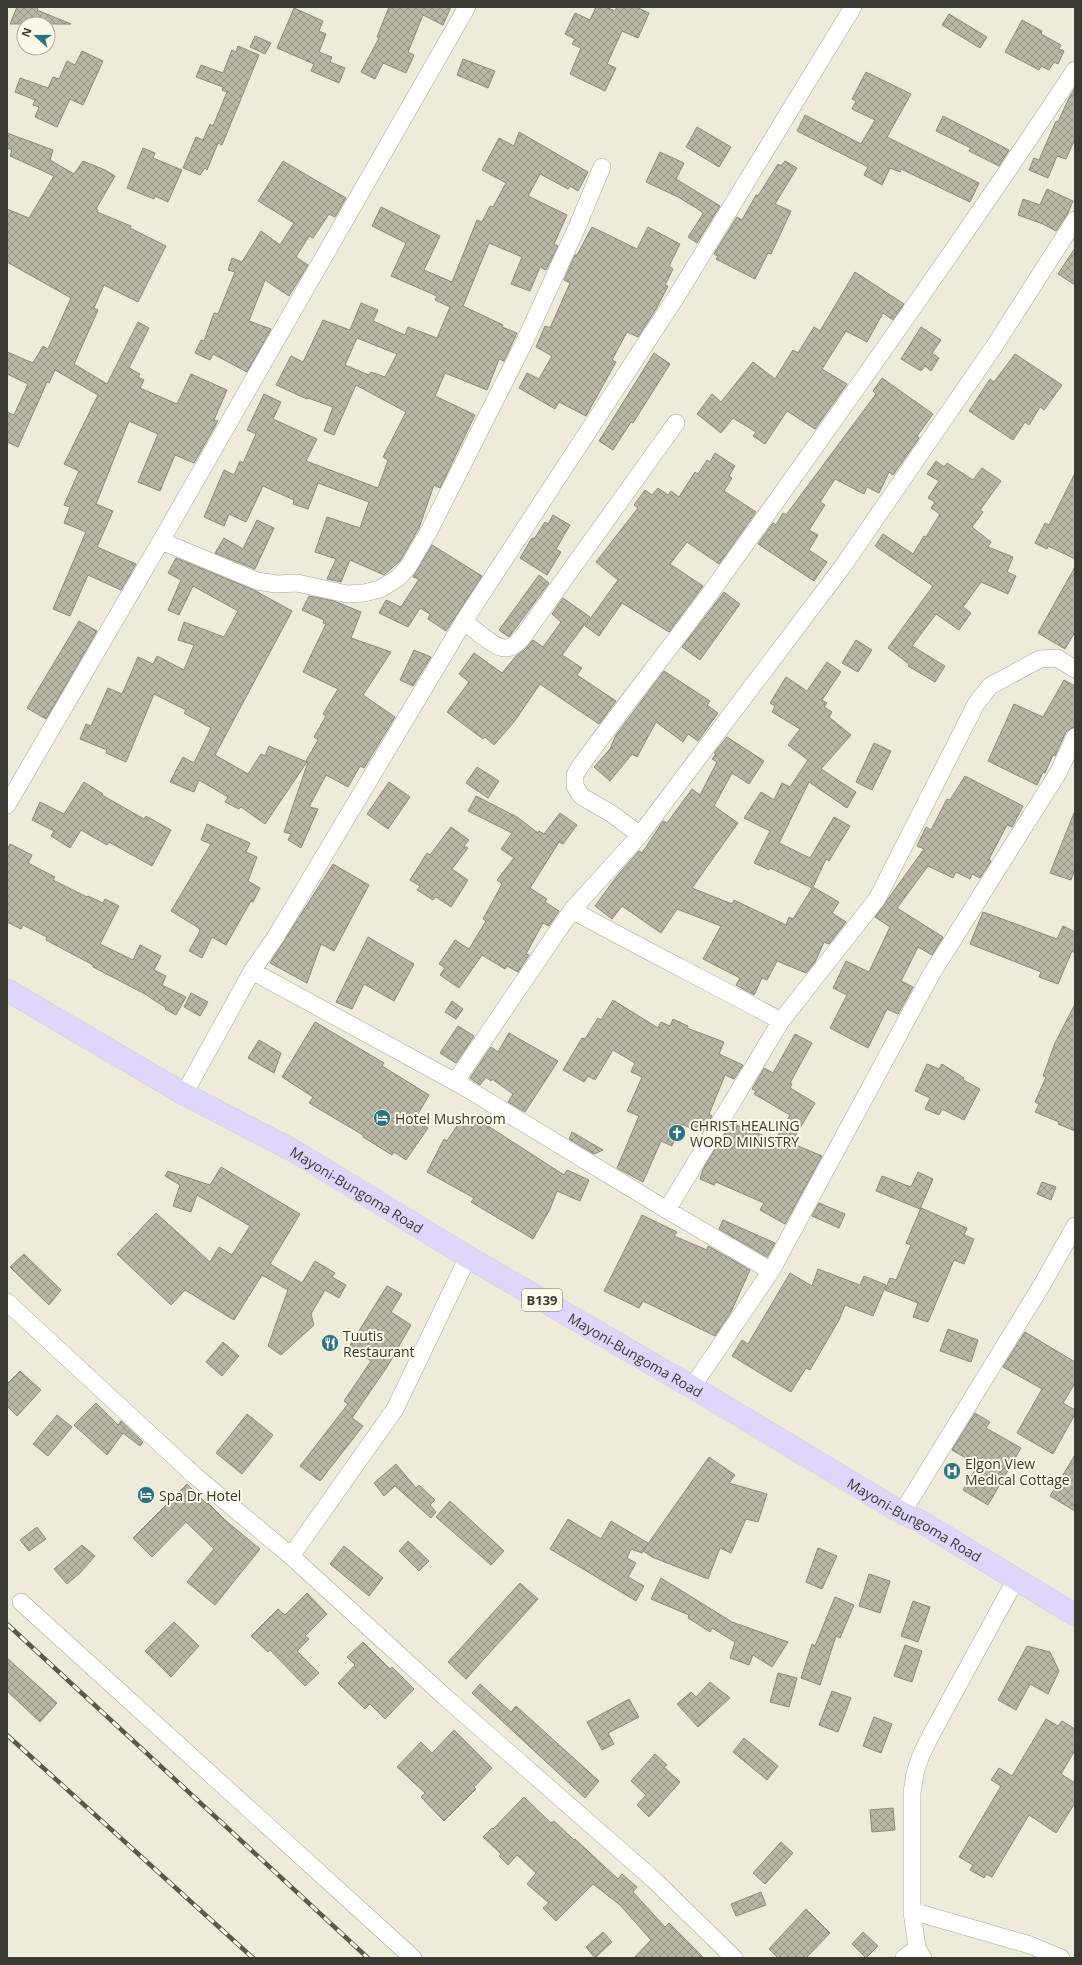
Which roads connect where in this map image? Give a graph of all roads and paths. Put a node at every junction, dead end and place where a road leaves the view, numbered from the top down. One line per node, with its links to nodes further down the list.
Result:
1 (467, 7): 7 (street)
2 (853, 7): 8 (street)
3 (1075, 70): 12 (street)
4 (602, 167): 7 (street)
5 (1075, 220): 12 (street)
6 (676, 424): 8 (street)
7 (161, 541): 11 (street)
8 (464, 621): 14 (street)
9 (1075, 669): 16 (street)
10 (1075, 737): 22 (street)
11 (7, 805)
12 (640, 835): 13 (street)
13 (572, 910): 16 (street); 17 (street)
14 (252, 971): 17 (street); 18 (street)
15 (7, 990): 18 (main road, Mayoni-Bungoma Road / B139)
16 (781, 1021): 19 (street)
17 (455, 1082): 19 (street)
18 (184, 1094): 21 (main road, Mayoni-Bungoma Road / B139)
19 (667, 1210): 22 (street)
20 (1075, 1226): 25 (street)
21 (468, 1256): 24 (main road, Mayoni-Bungoma Road / B139); 26 (street)
22 (771, 1270): 24 (street)
23 (7, 1302): 26 (street)
24 (692, 1387): 25 (main road, Mayoni-Bungoma Road / B139)
25 (902, 1513): 27 (main road, Mayoni-Bungoma Road / B139)
26 (291, 1556): 33 (street)
27 (1016, 1579): 29 (main road, Mayoni-Bungoma Road / B139); 30 (street)
28 (21, 1602): 32 (street)
29 (1075, 1615)
30 (912, 1912): 31 (street); 34 (street)
31 (914, 1955)
32 (413, 1958)
33 (734, 1958)
34 (1061, 1958)

